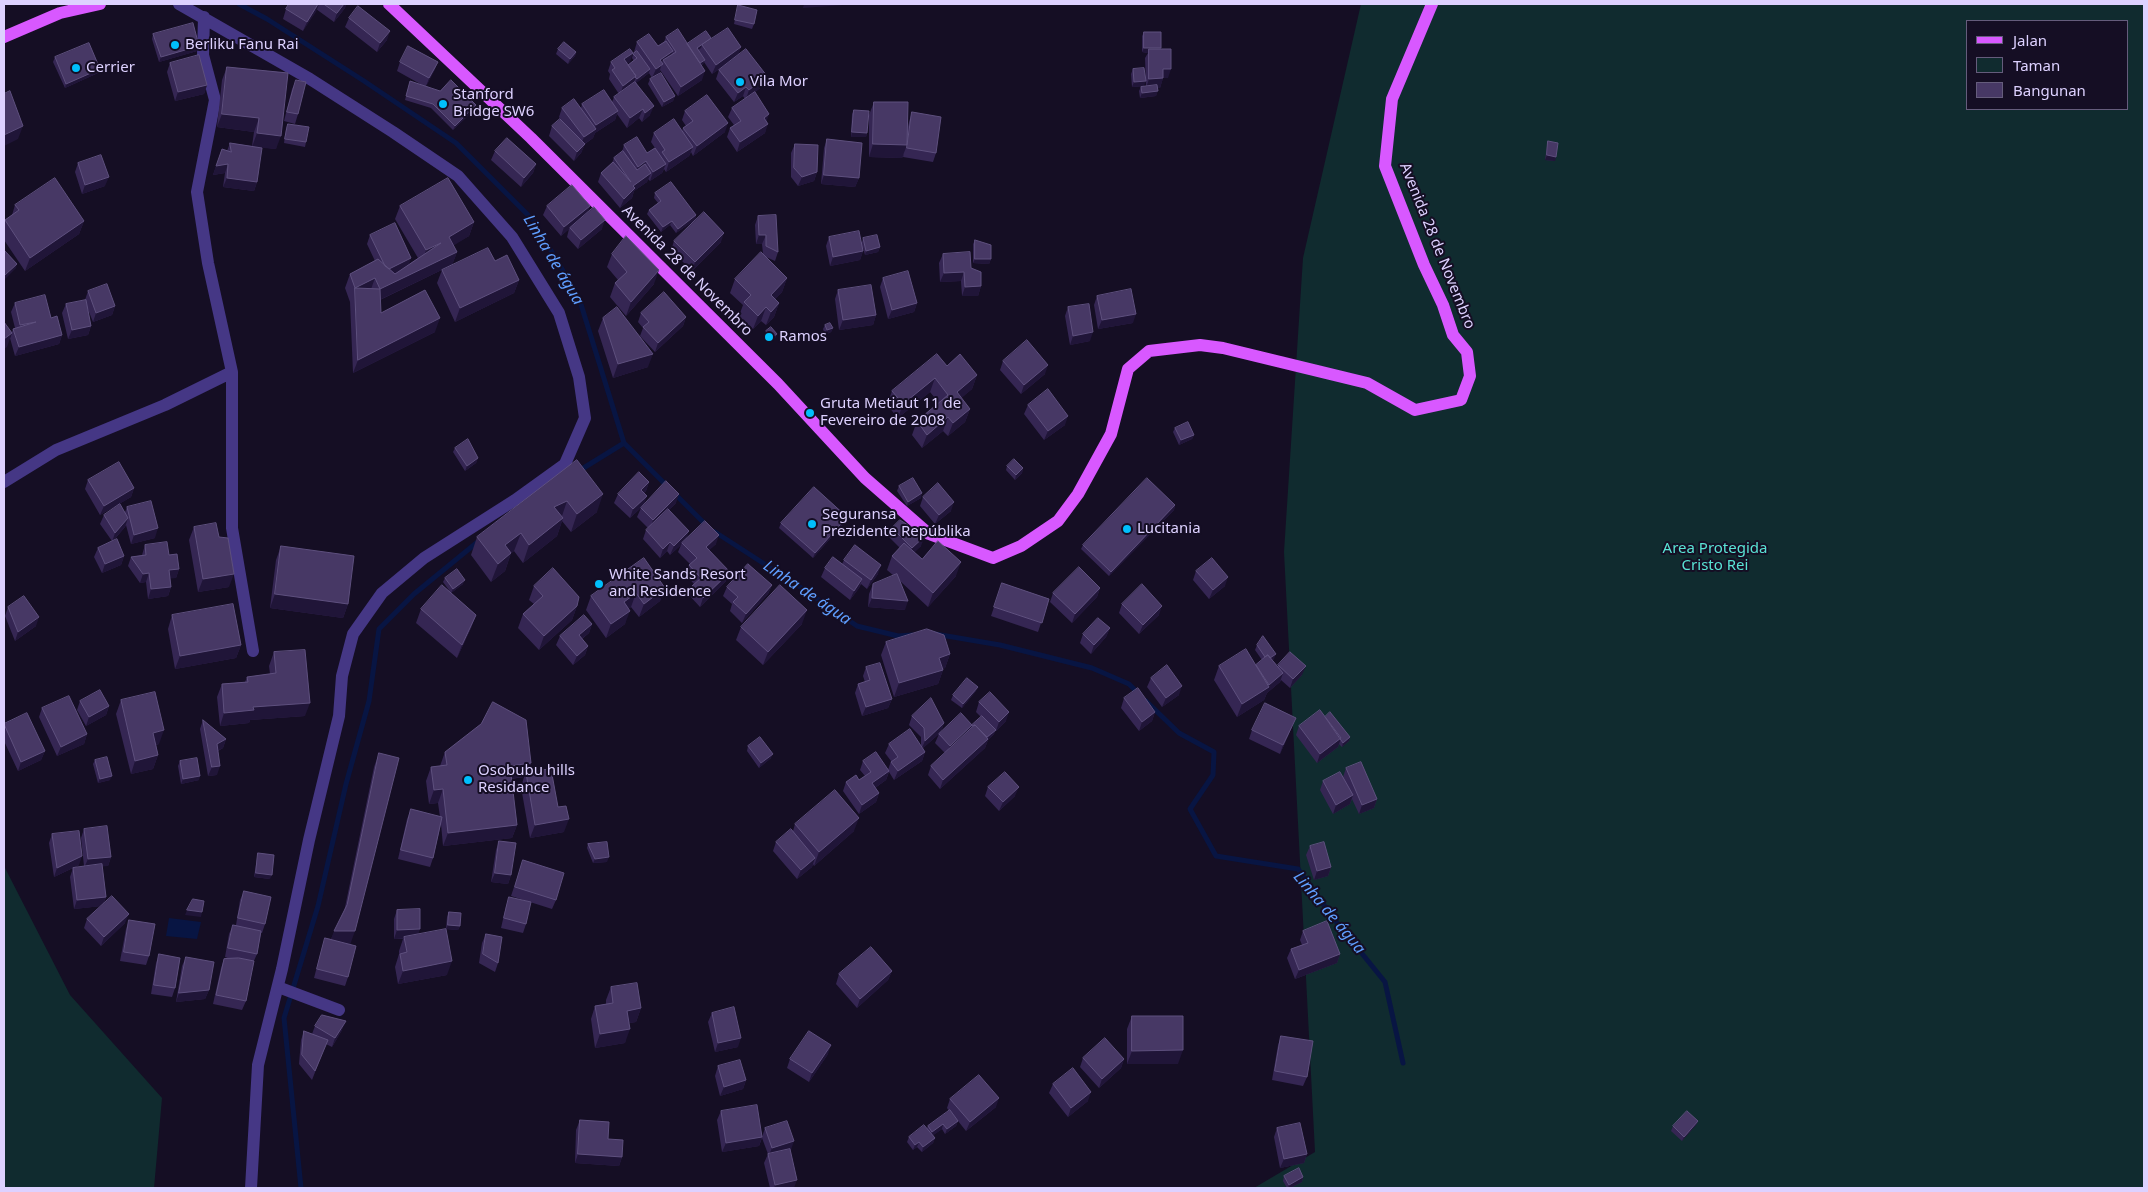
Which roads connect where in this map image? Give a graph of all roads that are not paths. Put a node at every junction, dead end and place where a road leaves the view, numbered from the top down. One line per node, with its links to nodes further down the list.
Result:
1 (100, 4): 6 (main road)
2 (179, 4): 5 (street)
3 (389, 4): 4 (main road, Avenida 28 de Novembro)
4 (1432, 4)
5 (204, 17): 7 (street); 10 (street)
6 (4, 38)
7 (232, 372): 8 (street); 9 (street)
8 (4, 482)
9 (253, 651)
10 (278, 987): 11 (street); 12 (street)
11 (339, 1010)
12 (251, 1188)

